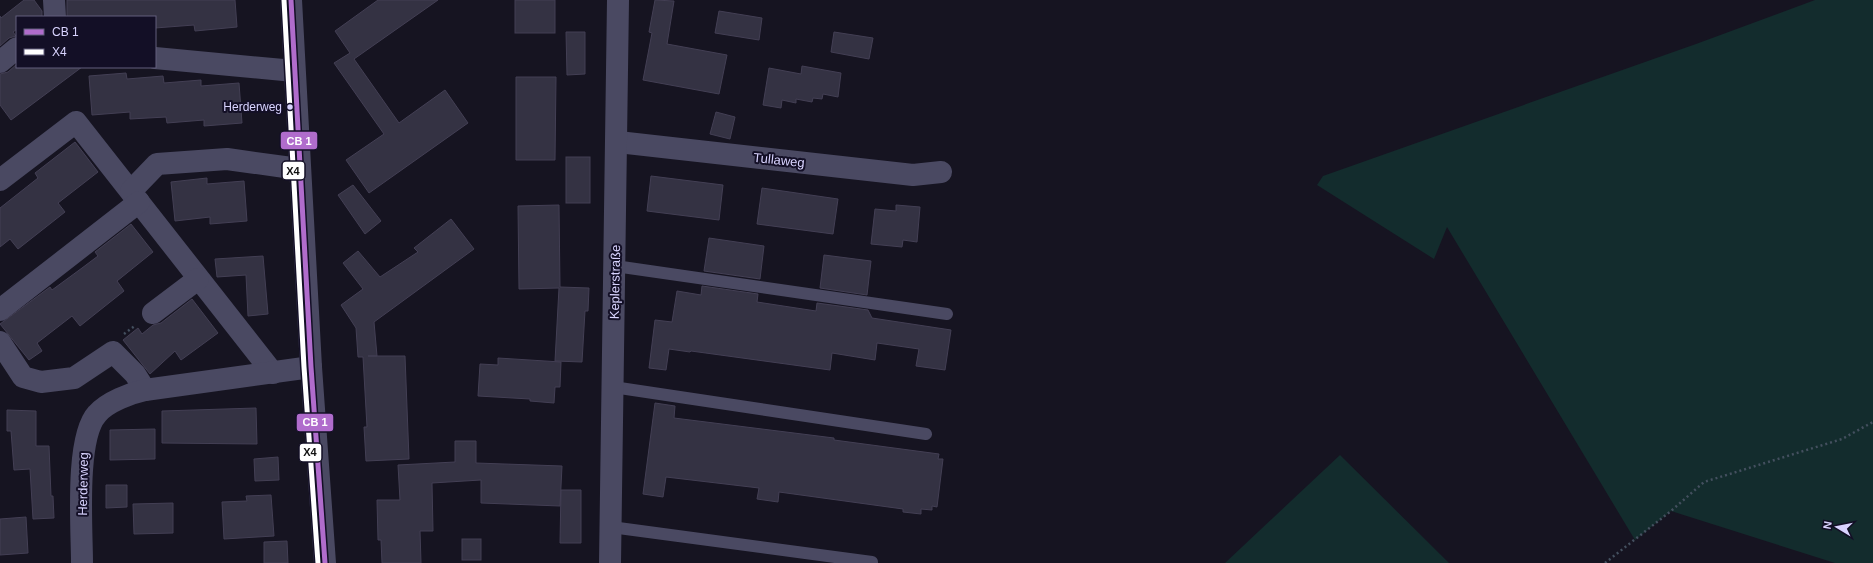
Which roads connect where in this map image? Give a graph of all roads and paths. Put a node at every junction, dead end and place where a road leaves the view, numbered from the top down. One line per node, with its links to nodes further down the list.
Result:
1 (54, 0): 4 (street)
2 (291, 0): 8 (street)
3 (618, 0): 9 (street, Keplerstraße)
4 (54, 16)
5 (16, 49): 7 (street)
6 (156, 58): 8 (street)
7 (0, 62)
8 (294, 71): 10 (street)
9 (618, 142): 11 (street, Tullaweg); 14 (street, Keplerstraße)
10 (299, 169): 13 (street); 21 (street)
11 (941, 172)
12 (0, 180): 13 (street)
13 (135, 196): 15 (street); 16 (street)
14 (616, 266): 18 (lane); 23 (street, Keplerstraße)
15 (198, 279): 17 (street); 22 (street)
16 (0, 310)
17 (153, 313): 20 (path)
18 (947, 314)
19 (0, 342): 20 (street)
20 (113, 352): 24 (street)
21 (311, 367): 22 (street, Herderweg); 30 (street)
22 (273, 373): 24 (street, Herderweg)
23 (613, 387): 26 (lane); 27 (street, Keplerstraße)
24 (145, 390): 29 (street, Herderweg)
25 (1873, 422): 32 (path)
26 (926, 434)
27 (611, 528): 28 (lane); 31 (street, Keplerstraße)
28 (872, 562)
29 (82, 563)
30 (326, 563)
31 (610, 563)
32 (1605, 563)

